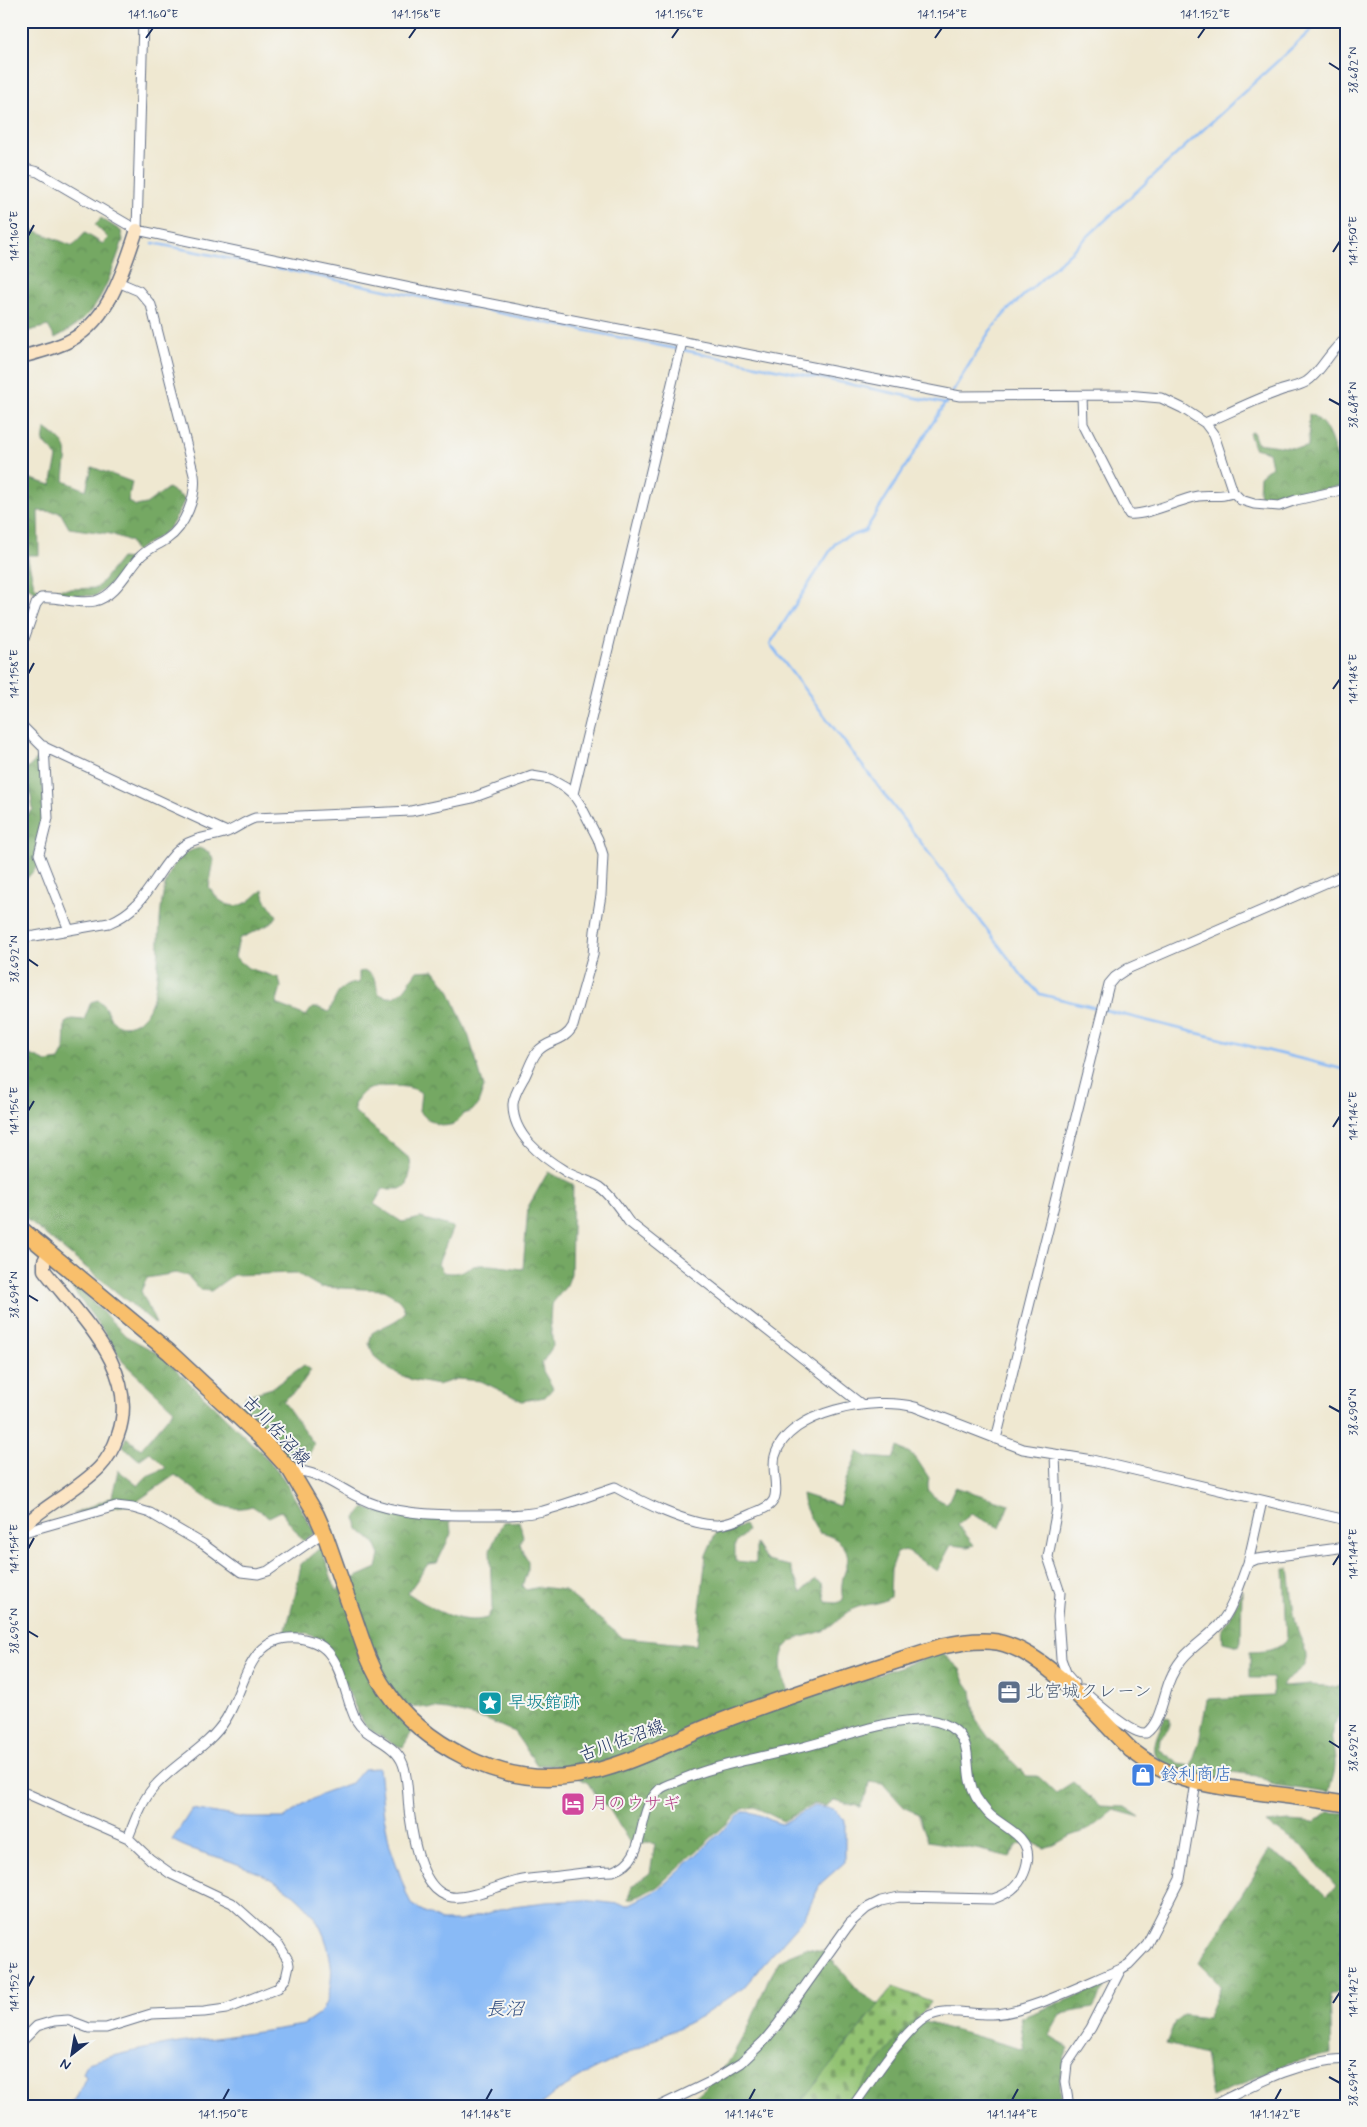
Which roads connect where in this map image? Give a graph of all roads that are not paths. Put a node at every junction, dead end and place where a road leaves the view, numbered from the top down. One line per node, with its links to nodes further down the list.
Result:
1 (143, 21): 3 (street)
2 (21, 168): 3 (street)
3 (137, 230): 4 (street); 6 (street)
4 (118, 282): 7 (street); 12 (street)
5 (1346, 339): 9 (street)
6 (681, 347): 8 (street); 15 (street)
7 (21, 357)
8 (1082, 396): 9 (street); 11 (street)
9 (1205, 423): 11 (street)
10 (1346, 489): 11 (street)
11 (1233, 492)
12 (21, 648)
13 (21, 726): 14 (street)
14 (44, 746): 16 (street); 18 (street)
15 (573, 794): 16 (street); 22 (street)
16 (227, 832): 18 (street)
17 (1346, 874): 23 (street)
18 (69, 930): 19 (street)
19 (21, 937)
20 (21, 1229): 21 (main road, 古川佐沼線)
21 (49, 1251): 25 (main road, 古川佐沼線); 28 (street)
22 (861, 1404): 23 (street); 25 (street)
23 (996, 1439): 24 (street)
24 (1055, 1454): 26 (street); 33 (street)
25 (290, 1470): 29 (main road, 古川佐沼線)
26 (1262, 1500): 27 (street); 32 (street)
27 (1346, 1520)
28 (21, 1528)
29 (324, 1532): 30 (street); 33 (main road, 古川佐沼線)
30 (21, 1533)
31 (1346, 1547): 32 (street)
32 (1248, 1563): 33 (street)
33 (1075, 1689): 34 (main road, 古川佐沼線)
34 (1196, 1783): 36 (main road, 古川佐沼線); 38 (street)
35 (21, 1792): 37 (street)
36 (1346, 1804)
37 (128, 1838): 39 (street); 41 (street)
38 (1121, 1969): 42 (street); 43 (street)
39 (21, 2042)
40 (1346, 2059): 44 (street)
41 (660, 2106)
42 (853, 2106)
43 (1069, 2106)
44 (1212, 2106)

